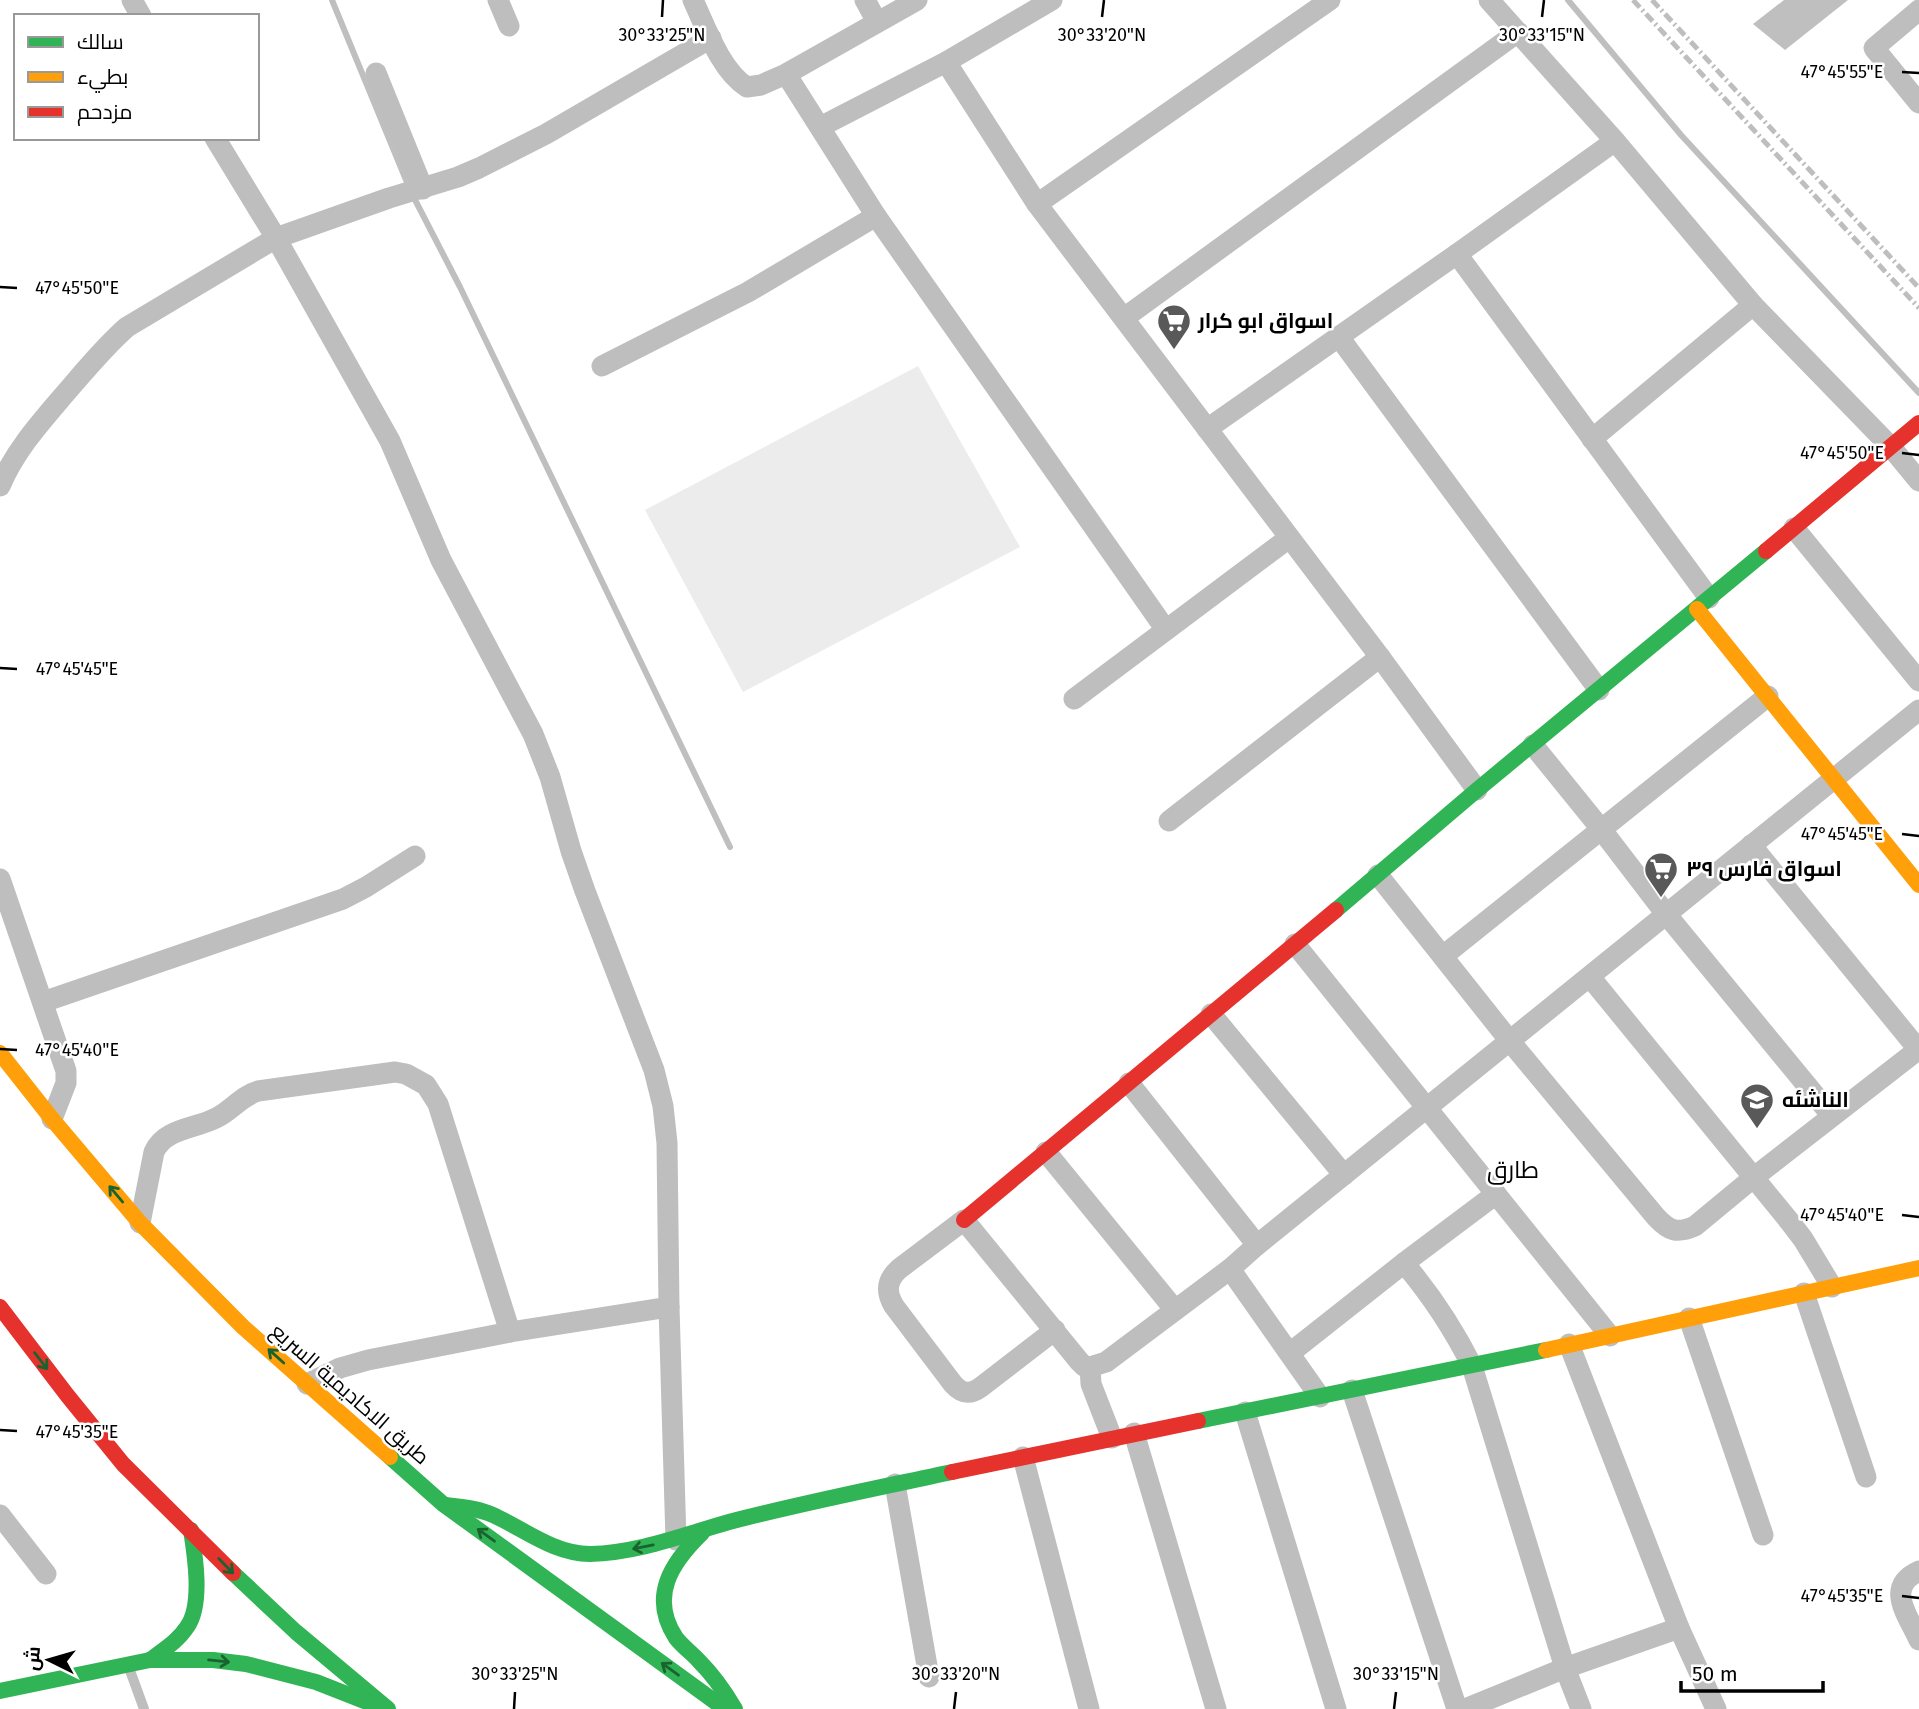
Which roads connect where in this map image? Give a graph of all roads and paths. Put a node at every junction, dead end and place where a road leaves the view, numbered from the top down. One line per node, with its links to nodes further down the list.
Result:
1 (498, 0): 11 (street)
2 (693, 0): 13 (street)
3 (865, 0): 10 (street)
4 (917, 0): 10 (street)
5 (1052, 0): 14 (street)
6 (1330, 0): 22 (street)
7 (1489, 0): 12 (street)
8 (1913, 0): 9 (street)
9 (1919, 9): 17 (street)
10 (877, 22): 16 (street)
11 (509, 26)
12 (1518, 32): 20 (street); 27 (street)
13 (711, 38): 16 (street); 21 (street)
14 (946, 62): 18 (street); 22 (street)
15 (376, 73): 21 (street)
16 (786, 74): 18 (street)
17 (1919, 103)
18 (820, 127): 23 (street)
19 (216, 140): 24 (street)
20 (1615, 141): 25 (street); 26 (street)
21 (423, 189): 24 (street)
22 (1037, 204): 27 (street)
23 (876, 216): 29 (street); 39 (street)
24 (276, 237): 35 (street); 82 (street)
25 (1457, 254): 28 (street); 32 (street)
26 (1753, 305): 32 (street); 33 (street)
27 (1124, 318): 31 (street)
28 (1339, 337): 31 (street); 42 (street)
29 (602, 366)
30 (1919, 423): 33 (main road)
31 (1207, 429): 37 (street)
32 (1592, 439): 38 (street)
33 (1891, 447): 34 (street); 36 (main road)
34 (1919, 481)
35 (0, 486)
36 (1794, 528): 38 (main road); 41 (street)
37 (1289, 538): 39 (street); 40 (street)
38 (1703, 604): 42 (main road); 43 (main road)
39 (1166, 630): 44 (street)
40 (1380, 657): 48 (street); 49 (street)
41 (1919, 681)
42 (1599, 691): 46 (main road)
43 (1768, 696): 47 (main road); 50 (street)
44 (1074, 699)
45 (1919, 710): 47 (street)
46 (1533, 745): 48 (main road); 50 (street)
47 (1835, 779): 51 (street); 55 (main road)
48 (1477, 790): 53 (main road)
49 (1169, 821)
50 (1601, 829): 56 (street); 58 (street)
51 (1751, 845): 56 (street); 63 (street)
52 (415, 856): 60 (street)
53 (1378, 875): 57 (main road); 58 (street)
54 (0, 879): 60 (street)
55 (1917, 880)
56 (1665, 914): 59 (street); 67 (street)
57 (1295, 944): 61 (main road); 66 (street)
58 (1443, 957): 62 (street)
59 (1590, 977): 62 (street); 71 (street)
60 (43, 1002): 68 (street)
61 (1211, 1014): 65 (main road); 70 (street)
62 (1509, 1040): 66 (street); 71 (street)
63 (1919, 1049): 67 (street)
64 (0, 1053): 68 (main road, طريق الاكاديمية السريع)
65 (1129, 1083): 69 (main road); 75 (street)
66 (1427, 1108): 70 (street); 72 (street)
67 (1832, 1116): 71 (street)
68 (52, 1119): 74 (main road, طريق الاكاديمية السريع, one-way to 68)
69 (1046, 1152): 73 (main road); 83 (street)
70 (1344, 1175): 75 (street)
71 (1753, 1178): 79 (street)
72 (1496, 1194): 76 (street); 87 (street)
73 (964, 1220): 85 (street); 85 (street)
74 (140, 1223): 86 (street); 92 (main road, طريق الاكاديمية السريع, one-way to 74)
75 (1257, 1245): 77 (street)
76 (1404, 1263): 89 (street); 90 (street)
77 (1230, 1269): 83 (street); 89 (street)
78 (1918, 1269): 79 (main road)
79 (1832, 1287): 80 (main road)
80 (1804, 1293): 84 (main road); 99 (street)
81 (0, 1307): 104 (main road, one-way to 104)
82 (669, 1307): 86 (street); 106 (street)
83 (1175, 1310): 91 (street)
84 (1689, 1318): 87 (main road); 105 (street)
85 (1055, 1330): 91 (street)
86 (510, 1332): 92 (street)
87 (1610, 1336): 88 (main road)
88 (1569, 1344): 90 (main road); 109 (street)
89 (1290, 1353): 94 (street)
90 (1472, 1366): 93 (main road); 113 (street)
91 (1090, 1367): 97 (street)
92 (307, 1384): 101 (main road, طريق الاكاديمية السريع)
93 (1352, 1390): 94 (main road); 124 (street)
94 (1320, 1397): 95 (main road)
95 (1245, 1412): 96 (main road); 123 (street)
96 (1134, 1433): 97 (main road); 122 (street)
97 (1112, 1438): 98 (main road)
98 (1023, 1457): 100 (main road); 121 (street)
99 (1866, 1477)
100 (895, 1484): 103 (main road); 114 (street)
101 (443, 1504): 106 (main road, one-way to 101); 119 (main road, طريق الاكاديمية السريع, one-way to 101)
102 (0, 1515): 108 (street)
103 (709, 1528): 106 (main road); 120 (main road)
104 (191, 1530): 111 (main road); 118 (main road, one-way to 118)
105 (1763, 1535)
106 (676, 1539)
107 (1919, 1571): 110 (street)
108 (46, 1574)
109 (1679, 1628): 113 (street); 127 (street)
110 (1919, 1640)
111 (150, 1660): 112 (main road); 117 (main road, one-way to 117)
112 (128, 1665): 115 (main road); 116 (lane)
113 (1565, 1668): 125 (street); 126 (street)
114 (929, 1677)
115 (0, 1691)
116 (144, 1709)
117 (382, 1709)
118 (388, 1709)
119 (725, 1709)
120 (735, 1709)
121 (1089, 1709)
122 (1216, 1709)
123 (1336, 1709)
124 (1457, 1709)
125 (1465, 1709)
126 (1581, 1709)
127 (1716, 1709)

